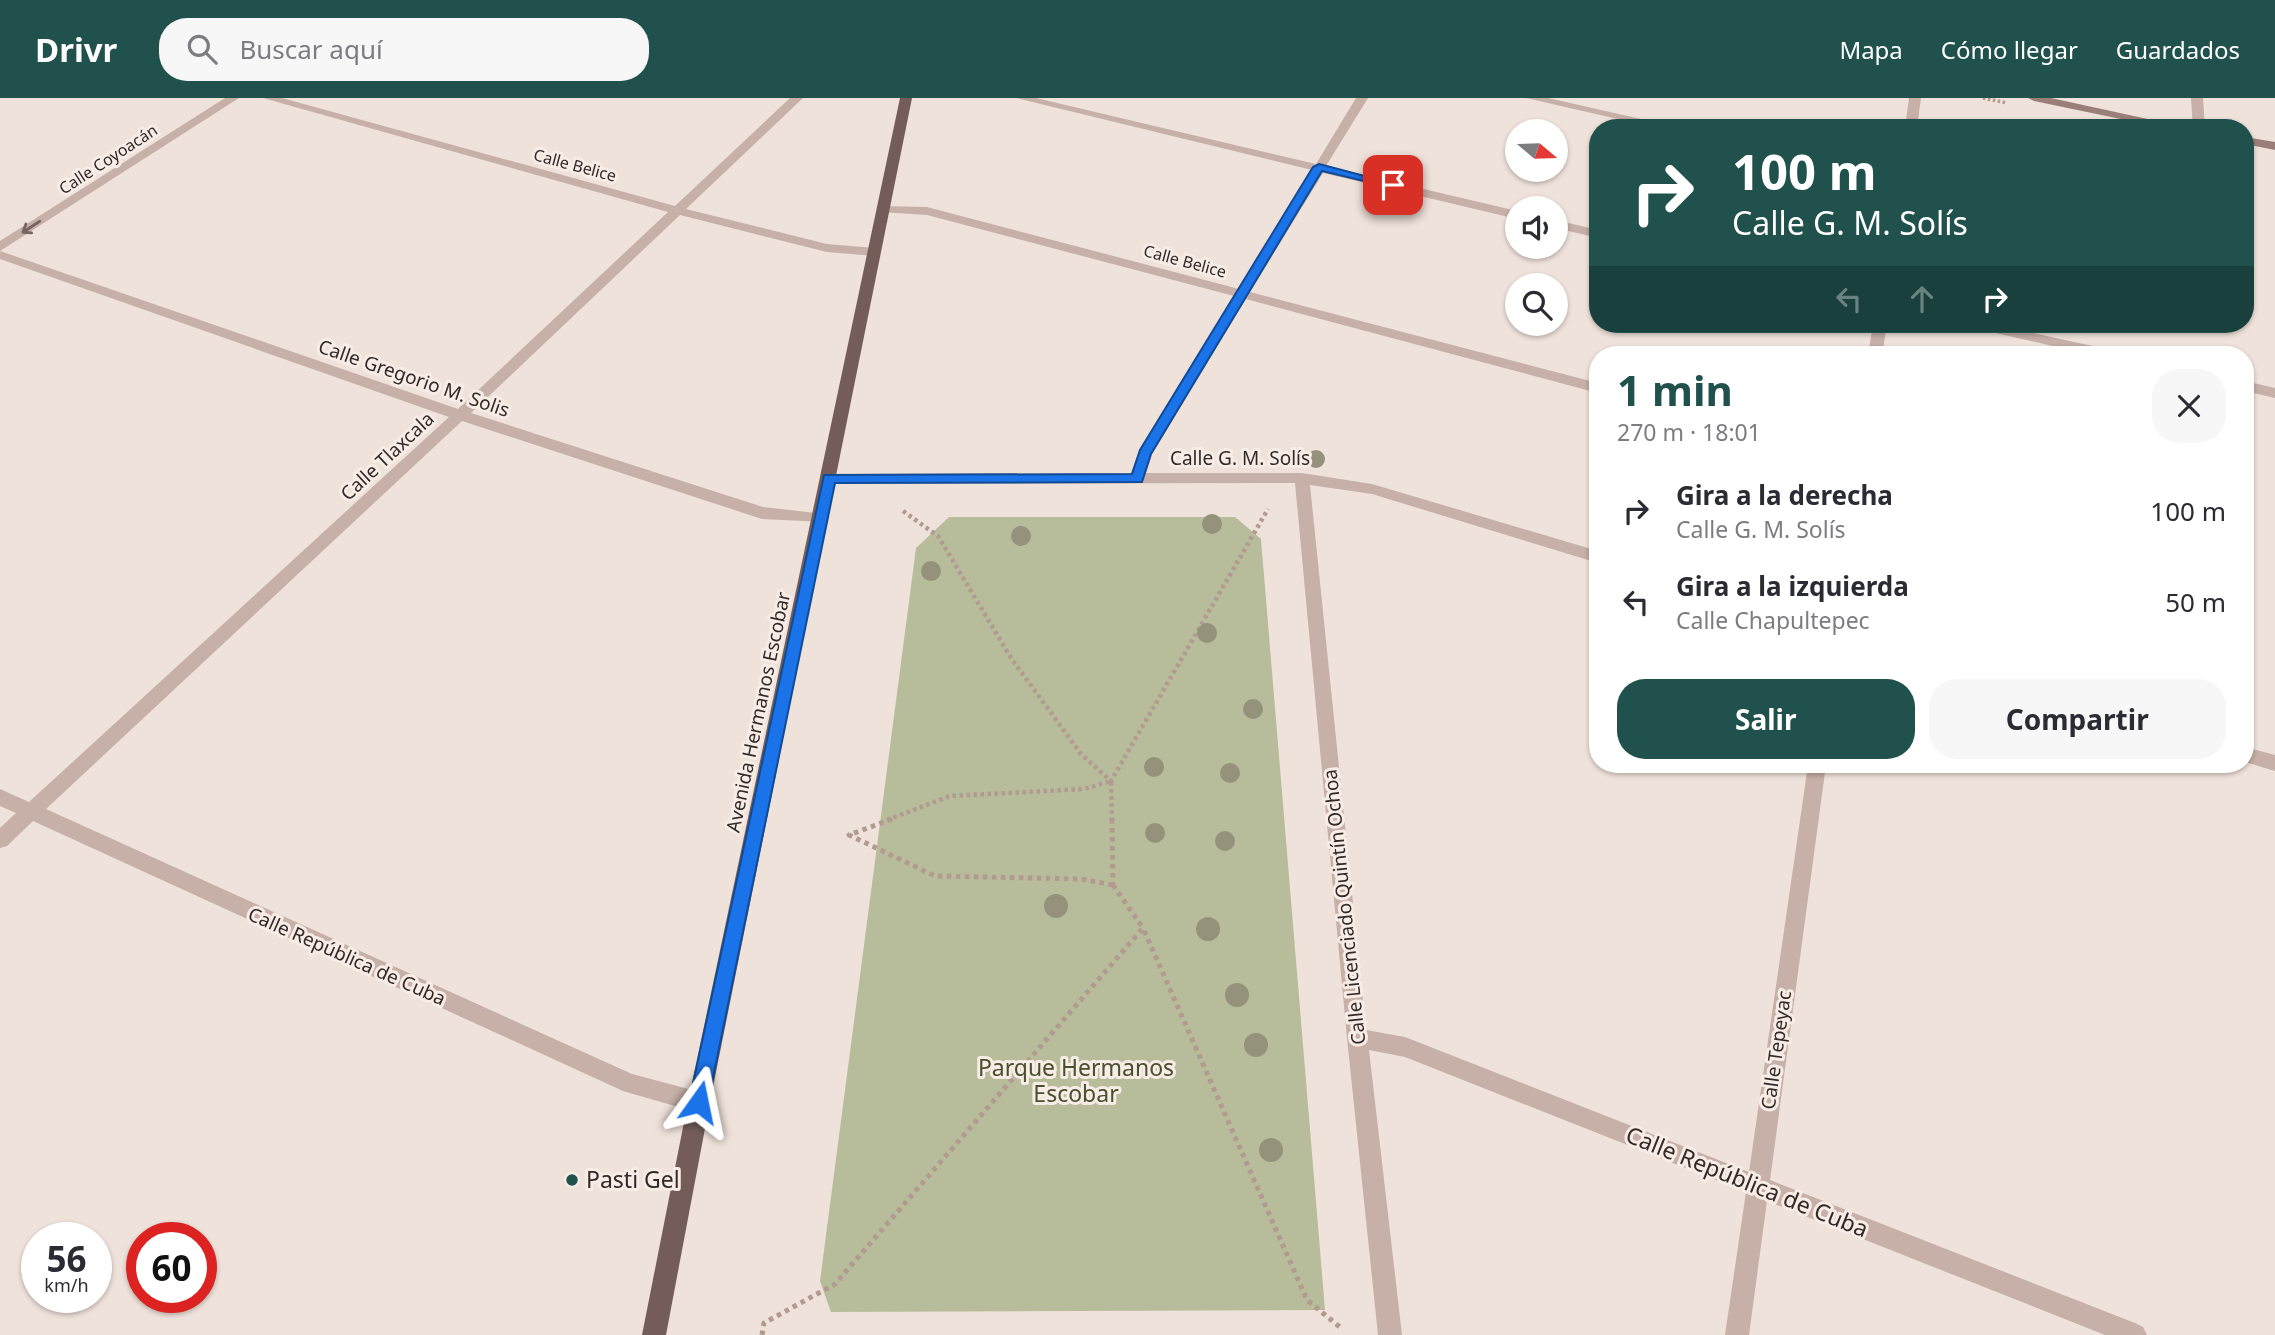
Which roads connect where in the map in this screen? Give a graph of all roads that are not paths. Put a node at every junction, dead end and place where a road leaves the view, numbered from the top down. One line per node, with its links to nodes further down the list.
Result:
1 (233, 98): 23 (street, Calle Coyoacán, one-way to 23)
2 (269, 98): 19 (street, Calle Belice)
3 (797, 98): 19 (street, Calle Tlaxcala)
4 (906, 98): 18 (main road, Avenida Hermanos Escobar)
5 (1023, 98): 17 (street)
6 (1362, 98): 17 (street)
7 (1532, 98): 11 (street)
8 (1916, 98): 12 (street)
9 (2034, 98): 13 (street)
10 (2197, 98): 14 (street)
11 (1632, 119)
12 (1912, 119)
13 (2138, 119)
14 (2198, 119)
15 (2254, 142): 16 (street)
16 (2275, 146)
17 (1319, 167): 20 (street); 26 (street)
18 (884, 209): 24 (main road, Avenida Hermanos Escobar); 26 (street, Calle Belice)
19 (674, 210): 24 (street, Calle Belice); 32 (street, Calle Tlaxcala)
20 (1505, 212)
21 (1568, 227): 22 (street)
22 (1589, 232)
23 (0, 247)
24 (875, 252): 33 (main road, Avenida Hermanos Escobar)
25 (0, 255): 32 (street, Calle Gregorio M. Solis)
26 (1242, 294): 29 (street, Calle Belice); 35 (street)
27 (2014, 333): 28 (street)
28 (2071, 346)
29 (1589, 386)
30 (2254, 388): 31 (street)
31 (2275, 393)
32 (460, 415): 36 (street, Calle Gregorio M. Solis); 42 (street, Calle Tlaxcala)
33 (829, 478): 35 (street, Calle G. M. Solís); 36 (main road, Avenida Hermanos Escobar)
34 (1302, 478): 35 (street, Calle G. M. Solís); 37 (street, Calle G. M. Solís); 44 (street, Calle Licenciado Quintín Ochoa)
35 (1137, 479)
36 (820, 518): 45 (main road, Avenida Hermanos Escobar)
37 (1589, 554)
38 (2254, 757): 39 (street)
39 (2275, 763)
40 (1816, 773): 46 (street, Calle Tepeyac)
41 (0, 797): 42 (street, Calle República de Cuba)
42 (31, 812): 43 (street, Calle Tlaxcala); 45 (street, Calle República de Cuba)
43 (0, 839)
44 (1357, 1038): 46 (street, Calle República de Cuba); 48 (street, Calle Licenciado Quintín Ochoa)
45 (699, 1102): 47 (main road, Avenida Hermanos Escobar)
46 (1757, 1187): 49 (street, Calle Tepeyac); 50 (street, Calle República de Cuba)
47 (654, 1335)
48 (1390, 1335)
49 (1737, 1335)
50 (2135, 1335)

